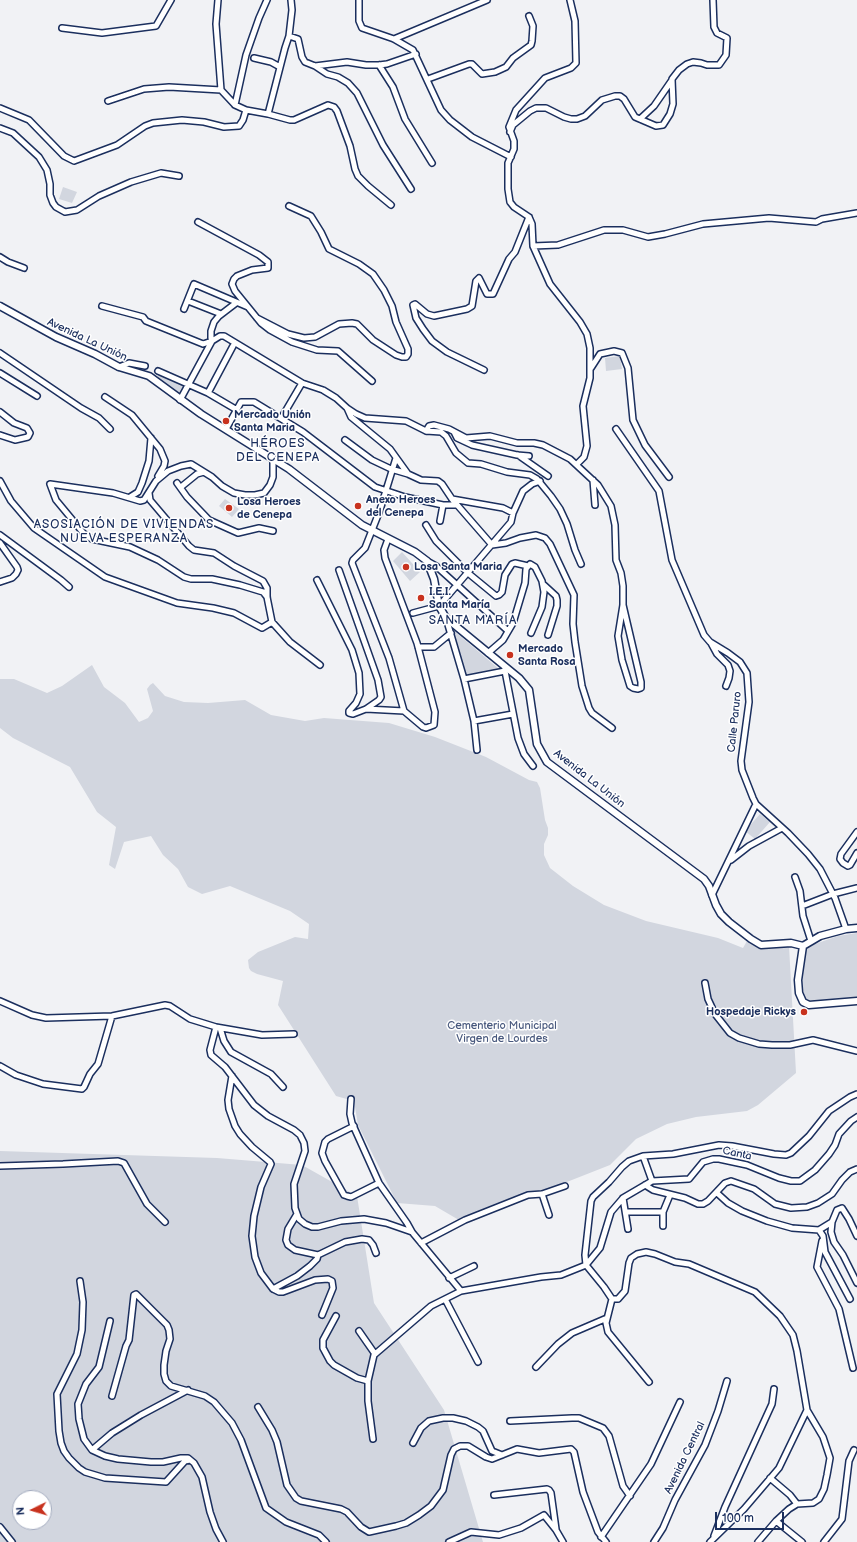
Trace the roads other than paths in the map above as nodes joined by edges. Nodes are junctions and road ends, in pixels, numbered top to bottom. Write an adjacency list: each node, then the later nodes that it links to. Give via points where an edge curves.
1 (170, 0): 9 (street)
2 (218, 0): 21 (street, via 216,24)
3 (267, 0): 23 (street, via 246,55)
4 (291, 0): 12 (street)
5 (359, 0): 13 (street, via 358,21 362,28)
6 (487, 0): 13 (street)
7 (570, 0): 29 (street, via 575,21 576,63 571,68 545,78 533,89 510,120)
8 (713, 0): 20 (street, via 714,27 727,38 726,55 719,65 715,66 687,64)
9 (166, 3): 11 (street, via 156,26 102,34)
10 (529, 16): 19 (street, via 533,26 531,45 513,58 506,67 482,74 469,64)
11 (62, 28)
12 (289, 36): 17 (street, via 298,39 305,62); 18 (street)
13 (394, 39): 14 (street, via 409,46)
14 (416, 54): 16 (street); 19 (street)
15 (254, 58): 18 (street)
16 (379, 65): 17 (street, via 346,62); 31 (street, via 393,86 404,119)
17 (315, 66): 33 (street, via 348,83 357,93 383,145)
18 (280, 67): 26 (street)
19 (428, 79): 30 (street, via 441,110 450,120 472,137)
20 (672, 79): 27 (street, via 654,106); 27 (street, via 673,104 667,120 663,125 656,126)
21 (221, 90): 22 (street, via 144,89); 23 (street)
22 (108, 101)
23 (235, 105): 25 (street)
24 (0, 108): 25 (street, via 29,120 64,156 74,161 117,145 153,123 182,120 224,127 239,126)
25 (246, 110): 26 (street)
26 (268, 114): 34 (street, via 294,120 328,105 334,107 338,111 358,176)
27 (640, 119): 29 (street, via 631,113 624,99 615,96 602,100 585,116 577,119 564,117 546,108 536,108 513,125)
28 (0, 128): 32 (street, via 13,133 39,157 47,170 53,203 65,212 77,210 99,196 132,182 161,173)
29 (510, 132): 30 (street, via 514,141)
30 (511, 157): 37 (street, via 508,163 510,202)
31 (432, 163)
32 (180, 176)
33 (411, 189)
34 (391, 205)
35 (289, 206): 49 (street, via 311,216 331,251 359,264 373,274 392,306 408,354 406,357 396,355 357,324 338,324 315,337 304,338 288,334)
36 (857, 213): 39 (street, via 816,222 769,218 702,224 648,237 623,230 604,230 558,245)
37 (529, 217): 39 (street, via 532,224); 56 (street, via 515,252 492,294 487,294 479,278 476,281 472,306 467,309 434,316 427,314 415,304 412,305 416,318 432,341 447,352)
38 (198, 222): 46 (street, via 268,262 268,268 252,270 234,278 232,284 235,291)
39 (533, 246): 55 (street, via 550,284 587,334)
40 (0, 257): 41 (street)
41 (24, 268)
42 (188, 301): 43 (street, via 194,284); 47 (street); 48 (street)
43 (236, 303): 46 (street); 48 (street)
44 (0, 306): 54 (main road, Avenida La Unión, via 56,337)
45 (102, 306): 50 (street, via 143,317 146,321 201,344)
46 (248, 307): 49 (street)
47 (184, 309)
48 (221, 314): 50 (street, via 211,331)
49 (256, 318): 59 (street, via 270,330 292,342 317,350 338,351)
50 (212, 341): 60 (street); 61 (street, via 220,336 230,338)
51 (233, 346): 62 (street)
52 (0, 353): 70 (street, via 99,418)
53 (145, 366): 54 (street, via 130,362)
54 (119, 367): 65 (main road, Avenida La Unión, via 149,376)
55 (590, 369): 82 (street, via 583,406 587,446 584,457); 87 (street, via 600,354 614,351 622,353 628,368 633,420 645,446)
56 (484, 370)
57 (158, 371): 60 (street)
58 (0, 373): 63 (street)
59 (372, 381)
60 (188, 383): 62 (street); 65 (street)
61 (302, 383): 66 (street, via 324,390); 69 (street)
62 (208, 393): 67 (street)
63 (37, 396)
64 (105, 397): 76 (street, via 132,415)
65 (180, 400): 71 (main road, Avenida La Unión)
66 (347, 408): 73 (street, via 365,418 406,421); 80 (street, via 350,417 390,449)
67 (237, 410): 69 (street, via 242,402 250,401); 71 (street)
68 (0, 412): 75 (street, via 14,423 27,428 30,433 28,437 15,440)
69 (282, 417): 92 (street, via 376,487)
70 (110, 429)
71 (226, 429): 81 (main road, Avenida La Unión)
72 (616, 429): 128 (street, Calle Paruro, via 659,490 672,560 704,636)
73 (426, 431): 74 (street, via 429,426 434,425); 91 (street, via 441,432 456,453 468,462 530,475)
74 (453, 431): 78 (street, via 458,438 468,444); 82 (street, via 466,438 490,436 534,443 559,452)
75 (0, 435)
76 (151, 438): 90 (street, via 165,461); 94 (street, via 149,461 142,483 138,492)
77 (345, 440): 83 (street, via 372,460)
78 (517, 455): 79 (street); 86 (street)
79 (529, 456)
80 (396, 458): 83 (street); 85 (street)
81 (273, 460): 84 (street, via 273,477 264,493 234,493); 103 (main road, Avenida La Unión, via 289,469)
82 (576, 464): 88 (street)
83 (393, 470): 85 (street); 92 (street)
84 (204, 472): 90 (street, via 196,466 185,464 168,471); 102 (street, via 179,485 205,516 235,532 259,528)
85 (408, 474): 95 (street, via 421,480 438,481)
86 (548, 476)
87 (668, 477)
88 (593, 480): 98 (street); 119 (street, via 613,513 616,560 621,573)
89 (0, 481): 123 (street, via 11,501 34,528 105,577 177,604 234,613 262,628)
90 (156, 481): 93 (street)
91 (540, 481): 99 (street, via 523,490); 109 (street, via 560,509)
92 (386, 491): 96 (street); 103 (street)
93 (149, 492): 94 (street, via 144,500); 118 (street, via 150,500 189,546 194,550 214,554 261,579 267,588)
94 (130, 497): 118 (street, via 50,484 56,500 92,539 130,547 158,560 184,577 240,585 263,592)
95 (452, 499): 97 (street); 99 (street, via 502,508)
96 (443, 505): 97 (street); 100 (street)
97 (457, 505): 107 (street)
98 (595, 505)
99 (513, 513): 107 (street, via 511,522)
100 (440, 521)
101 (426, 525): 112 (street, via 436,541)
102 (273, 530)
103 (372, 531): 105 (main road, Avenida La Unión); 136 (street, via 365,548 352,563 389,658)
104 (0, 535): 117 (street)
105 (388, 539): 108 (main road, Avenida La Unión); 129 (street, via 384,550 385,558)
106 (0, 543): 114 (street, via 18,570 12,578)
107 (492, 545): 112 (street); 139 (street, via 536,535 545,538 550,544 574,595 575,642 582,686 589,708)
108 (427, 561): 116 (street, via 436,566); 120 (main road, Avenida La Unión, via 434,579)
109 (581, 564)
110 (528, 566): 112 (street, via 512,564 505,576 502,592 497,596); 115 (street, via 534,565); 124 (street, via 519,604)
111 (339, 570): 135 (street, via 380,689 379,700)
112 (468, 573): 116 (street)
113 (317, 580): 135 (street, via 352,650 359,672 360,694 349,713)
114 (0, 582)
115 (544, 585): 126 (street, via 542,607); 127 (street, via 557,600)
116 (456, 586): 120 (street); 124 (street)
117 (70, 587)
118 (267, 597): 123 (street)
119 (623, 605): 119 (street, via 618,636 620,648 630,686 638,689 641,688 641,682)
120 (439, 606): 121 (street); 122 (main road, Avenida La Unión)
121 (412, 613)
122 (446, 618): 125 (street); 130 (main road, Avenida La Unión)
123 (272, 622): 131 (street, via 290,642)
124 (508, 631): 130 (street, via 503,640)
125 (451, 633): 129 (street, via 434,647); 133 (street)
126 (531, 633)
127 (548, 635)
128 (710, 642): 134 (street, via 728,665 730,671); 142 (street, Calle Paruro, via 740,662 747,673 748,715 741,761 742,770)
129 (418, 647): 136 (street, via 435,712 434,725 423,727)
130 (488, 653): 132 (main road, Avenida La Unión)
131 (320, 665)
132 (505, 669): 133 (street); 137 (street); 150 (main road, Avenida La Unión, via 520,678 529,690 537,744 547,762 704,879)
133 (464, 679): 138 (street)
134 (726, 686)
135 (366, 709): 136 (street)
136 (404, 711)
137 (514, 714): 138 (street); 141 (street, via 518,738 524,754)
138 (474, 721): 140 (street)
139 (612, 728)
140 (477, 750)
141 (533, 766)
142 (756, 804): 143 (street, Calle Paruro); 146 (street)
143 (782, 828): 146 (street, via 749,846); 149 (street, Calle Paruro, via 820,869)
144 (857, 832): 145 (street, via 840,859 848,866)
145 (857, 854)
146 (729, 861): 150 (street)
147 (795, 877): 151 (street)
148 (857, 888): 149 (street)
149 (833, 894): 151 (street); 153 (street, Calle Paruro)
150 (712, 895): 155 (main road, Avenida La Unión, via 728,922 751,939 761,944 791,943)
151 (802, 906): 154 (street)
152 (857, 928): 153 (main road)
153 (846, 929): 154 (main road)
154 (811, 941): 155 (main road)
155 (803, 946): 158 (main road, via 798,980 803,1002 809,1005)
156 (706, 983): 162 (street, via 708,999 716,1014 730,1032 739,1038 772,1045 813,1040)
157 (0, 1001): 159 (street, via 46,1018)
158 (857, 1001)
159 (112, 1016): 160 (street, via 165,1005 190,1019); 163 (street, via 98,1064 82,1089 43,1084 16,1075)
160 (218, 1027): 161 (street, via 262,1035); 164 (street, via 210,1050); 165 (street, via 231,1052 271,1074)
161 (294, 1034)
162 (857, 1051)
163 (0, 1066)
164 (232, 1076): 183 (street, via 254,1105 294,1130 304,1143 305,1151 294,1184); 201 (street, via 228,1109 233,1122 240,1134 271,1164 261,1187 252,1236 255,1257 261,1273)
165 (283, 1087)
166 (857, 1094): 170 (street, via 829,1112 798,1148 786,1155 719,1145 673,1154)
167 (351, 1099): 169 (street, via 350,1114)
168 (857, 1117): 173 (street, Canta, via 839,1134 835,1145 815,1170 800,1181 779,1178 747,1165 713,1159 703,1162 689,1179)
169 (354, 1126): 174 (street); 174 (street, via 325,1142 322,1153 325,1161 344,1195 351,1197)
170 (643, 1156): 173 (street); 196 (street, via 629,1161 593,1197 585,1255)
171 (0, 1166): 185 (street, via 118,1161 124,1163 147,1204)
172 (857, 1169): 177 (street, via 846,1176 832,1194 807,1207 791,1208 775,1204 754,1189 731,1181 725,1183)
173 (652, 1181): 175 (street, Canta)
174 (379, 1183): 190 (street)
175 (645, 1185): 179 (street); 180 (street, Canta)
176 (565, 1186): 178 (street)
177 (717, 1193): 179 (street, via 708,1201 698,1204); 189 (street, via 728,1203 766,1221 792,1228)
178 (542, 1194): 184 (street); 193 (street, via 528,1195 465,1220)
179 (670, 1195): 182 (street)
180 (623, 1198): 181 (street); 196 (street, Canta, via 611,1212 600,1248)
181 (626, 1212): 182 (street); 188 (street)
182 (663, 1212): 187 (street)
183 (297, 1214): 190 (street, via 299,1219 312,1227 364,1219); 195 (street, via 288,1229 288,1245 295,1250)
184 (549, 1215)
185 (165, 1222)
186 (832, 1222): 189 (street); 192 (street, via 837,1210 842,1208); 200 (street, via 834,1242)
187 (663, 1226)
188 (628, 1229)
189 (819, 1230): 191 (street)
190 (412, 1232): 193 (street)
191 (824, 1236): 205 (street, via 825,1252); 214 (street, via 818,1267 839,1309)
192 (857, 1236)
193 (420, 1243): 198 (street)
194 (376, 1253): 195 (street, via 369,1240 362,1239 345,1242)
195 (318, 1255): 201 (street, via 316,1262 288,1282)
196 (586, 1265): 202 (street, via 561,1275); 204 (street)
197 (474, 1266): 198 (street)
198 (449, 1278): 202 (street)
199 (80, 1281): 230 (street, via 83,1302 82,1330 77,1354 57,1394 59,1431 64,1451 85,1472 105,1478 166,1482)
200 (857, 1283)
201 (273, 1289): 206 (street, via 283,1292 315,1280 332,1281 333,1288)
202 (461, 1291): 203 (street)
203 (445, 1299): 211 (street, via 431,1306); 212 (street)
204 (612, 1299): 208 (street); 223 (street, via 618,1299 625,1291 631,1258 646,1252 689,1264 755,1292 780,1316 792,1335)
205 (850, 1299)
206 (322, 1315)
207 (336, 1316): 215 (street, via 323,1340 323,1348 334,1365)
208 (607, 1318): 213 (street, via 572,1333); 217 (street, via 608,1332)
209 (110, 1321): 227 (street, via 99,1367 86,1384 78,1404 84,1440)
210 (359, 1331): 211 (street)
211 (375, 1354): 215 (street)
212 (478, 1362)
213 (536, 1367)
214 (853, 1368)
215 (368, 1381): 225 (street)
216 (727, 1381): 246 (street, Avenida Central, via 704,1445)
217 (649, 1382)
218 (774, 1389): 239 (street, via 772,1404)
219 (188, 1390): 220 (street, via 171,1386 166,1381 164,1365 170,1339 169,1330 136,1293 130,1340); 227 (street, via 112,1433); 242 (street, via 214,1402 232,1423 241,1440 266,1508 286,1522 319,1535)
220 (112, 1396)
221 (680, 1402): 233 (street, via 651,1464)
222 (258, 1407): 229 (street, via 272,1430 287,1485 296,1498 341,1509 369,1532 406,1523 431,1506 443,1490 454,1449 468,1446 486,1457)
223 (807, 1410): 231 (street, via 779,1468); 234 (street, via 823,1437 830,1458 824,1489 819,1499 813,1503)
224 (510, 1421): 233 (street, via 579,1418 603,1428 609,1436 623,1486)
225 (372, 1439)
226 (413, 1442): 229 (street, via 421,1428 429,1421 453,1418 478,1427 483,1431 492,1451)
227 (92, 1450): 230 (street, via 118,1459 151,1462 181,1458)
228 (854, 1450): 249 (street, via 849,1462 842,1519)
229 (503, 1455): 238 (street, via 517,1449 539,1453 573,1450 583,1492)
230 (190, 1460): 241 (street, via 202,1477 210,1512)
231 (770, 1478): 234 (street); 239 (street)
232 (494, 1495): 237 (street, via 549,1490)
233 (630, 1496): 238 (street)
234 (797, 1504): 235 (street)
235 (776, 1521): 247 (street); 248 (street)
236 (0, 1528): 240 (street)
237 (556, 1530): 243 (street, via 544,1515 521,1528 499,1535 471,1532); 244 (street)
238 (602, 1537): 245 (street)
239 (711, 1541)
240 (11, 1542)
241 (223, 1542)
242 (326, 1542)
243 (448, 1542)
244 (562, 1542)
245 (606, 1542)
246 (654, 1542)
247 (759, 1542)
248 (802, 1542)
249 (824, 1542)

